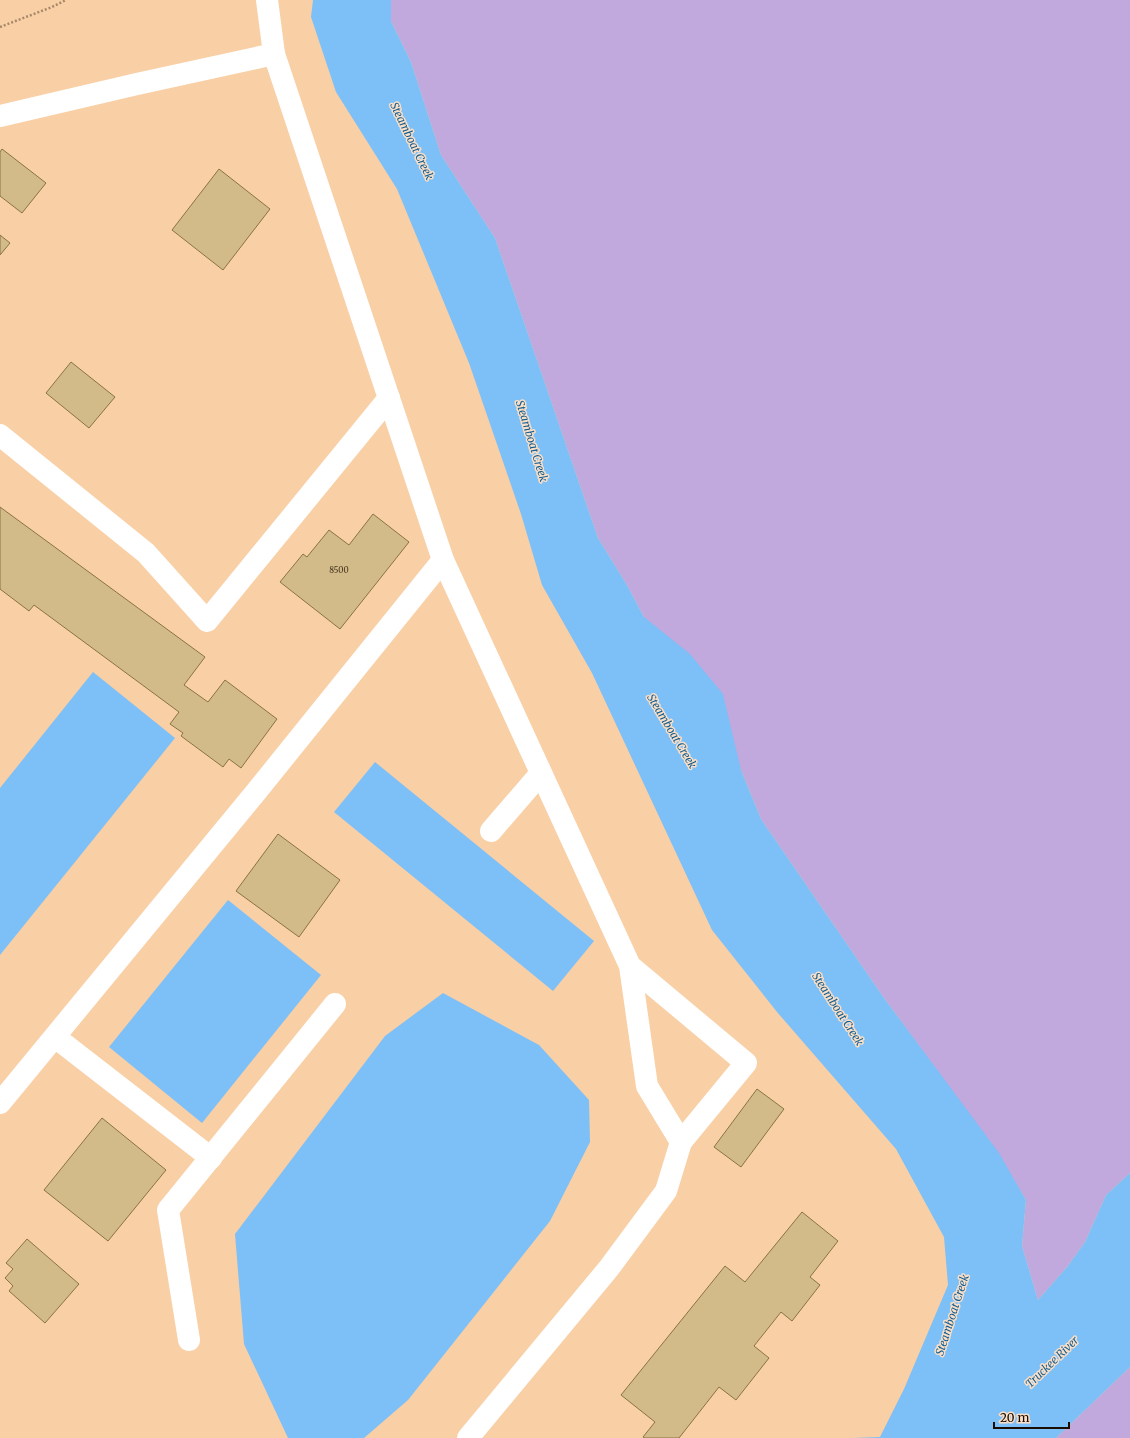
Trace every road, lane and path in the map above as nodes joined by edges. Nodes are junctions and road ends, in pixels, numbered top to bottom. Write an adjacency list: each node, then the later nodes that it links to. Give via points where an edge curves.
1 (66, 0): 3 (path)
2 (267, 0): 4 (street)
3 (0, 27)
4 (274, 54): 5 (street); 6 (street)
5 (0, 116)
6 (389, 398): 7 (street, via 207,621 146,553); 8 (street)
7 (0, 435)
8 (443, 560): 9 (street); 13 (street)
9 (541, 773): 10 (street); 11 (street)
10 (491, 831)
11 (630, 966): 15 (street, via 647,1086); 15 (street, via 746,1063)
12 (335, 1004): 16 (street)
13 (55, 1037): 14 (street); 16 (street)
14 (0, 1103)
15 (681, 1142): 18 (street, via 666,1191 609,1268)
16 (211, 1158): 17 (street, via 168,1210)
17 (189, 1340)
18 (468, 1438)

